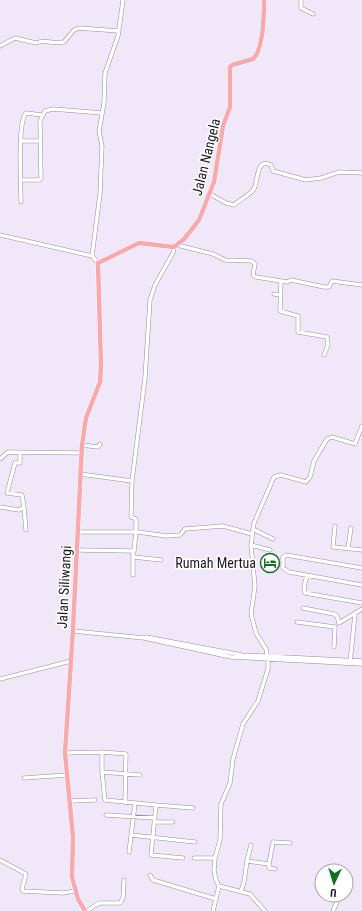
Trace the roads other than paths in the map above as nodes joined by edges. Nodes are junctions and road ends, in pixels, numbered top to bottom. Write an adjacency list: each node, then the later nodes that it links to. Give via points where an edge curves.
1 (123, 0): 6 (street)
2 (264, 0): 14 (main road, Jalan Nangela, via 256,56 230,67 230,107 223,126 217,172)
3 (296, 0): 4 (street)
4 (301, 1): 5 (street, via 301,8)
5 (313, 14)
6 (119, 31): 7 (street, via 79,28 64,42 42,40 36,43 15,38); 8 (street, via 105,73)
7 (0, 46)
8 (102, 113): 9 (street, via 50,110); 18 (street, via 99,131 102,146 100,194)
9 (42, 115): 10 (street, via 25,114); 11 (street)
10 (21, 141): 11 (street); 13 (street)
11 (41, 141): 13 (street, via 41,178)
12 (362, 173): 14 (street, via 339,172 303,180 273,171 271,165 267,164 259,169 253,190 234,205)
13 (21, 180): 15 (street)
14 (210, 194): 17 (main road, Jalan Nangela, via 196,225)
15 (22, 202)
16 (0, 235): 18 (street)
17 (176, 246): 19 (main road, via 139,243); 20 (street, via 213,254 225,260 252,261 255,264 255,277); 32 (street, via 155,285 150,300 145,378)
18 (92, 256): 19 (street)
19 (98, 263): 26 (main road, Jalan Siliwangi, via 101,371 98,390 86,418)
20 (281, 281): 21 (street, via 291,280 324,287 329,287 332,281); 23 (street)
21 (362, 285)
22 (274, 294): 23 (street)
23 (281, 295): 24 (street, via 280,311 298,316 297,331 327,337 328,345)
24 (324, 355)
25 (362, 426): 38 (street, via 355,444 332,437 327,439 314,461 306,482 281,475 274,477)
26 (82, 444): 27 (street, via 98,447); 29 (main road, Jalan Siliwangi)
27 (100, 444)
28 (20, 452): 29 (street); 30 (street, via 6,452); 34 (street, via 20,463 15,463 7,493 22,495)
29 (82, 453): 31 (main road, Jalan Siliwangi)
30 (0, 459)
31 (80, 474): 32 (street); 39 (main road, Jalan Siliwangi)
32 (132, 481): 40 (street, via 131,517 136,518)
33 (0, 507): 34 (street, via 19,510)
34 (24, 507): 37 (street)
35 (335, 526): 43 (street, via 332,545)
36 (351, 528): 43 (street)
37 (26, 530)
38 (252, 531): 40 (street, via 211,526 185,529 180,535); 41 (street); 42 (street)
39 (78, 532): 40 (street); 44 (main road, Jalan Siliwangi)
40 (136, 532): 47 (street)
41 (273, 539)
42 (251, 545): 45 (street); 63 (street, via 255,586 251,607 252,622)
43 (348, 548): 46 (street)
44 (77, 550): 47 (street); 61 (main road, Jalan Siliwangi)
45 (270, 550)
46 (362, 550)
47 (134, 551): 48 (street)
48 (134, 557): 49 (street); 51 (street)
49 (161, 560)
50 (362, 568): 52 (street, via 283,556 283,568)
51 (133, 575)
52 (307, 576): 53 (street); 54 (street, via 305,593)
53 (362, 585)
54 (362, 603)
55 (302, 608): 59 (street, via 334,614)
56 (362, 609): 57 (street)
57 (355, 614): 59 (street); 66 (street)
58 (297, 622): 60 (street)
59 (340, 623): 60 (street)
60 (335, 626): 62 (street)
61 (73, 630): 63 (street, via 144,636 222,652); 64 (main road, Jalan Siliwangi)
62 (334, 647)
63 (268, 658): 66 (street); 94 (street, via 262,693 245,720 234,755 230,783 221,804 220,840)
64 (71, 661): 68 (street); 69 (main road, Jalan Siliwangi)
65 (362, 661): 66 (street)
66 (350, 662): 67 (street)
67 (362, 664)
68 (0, 679)
69 (65, 752): 70 (street); 73 (main road, Jalan Siliwangi)
70 (102, 752): 71 (street); 72 (street, via 126,753)
71 (102, 772): 72 (street); 78 (street, via 105,800)
72 (126, 774): 74 (street); 78 (street)
73 (67, 775): 75 (street); 77 (main road, Jalan Siliwangi)
74 (140, 775)
75 (24, 778)
76 (95, 800): 77 (street)
77 (70, 801): 102 (main road, Jalan Siliwangi)
78 (125, 803): 79 (street)
79 (135, 804): 80 (street); 83 (street)
80 (156, 805): 81 (street); 84 (street)
81 (193, 808)
82 (106, 815): 83 (street)
83 (133, 816): 84 (street); 86 (street)
84 (155, 820): 85 (street); 87 (street)
85 (172, 822)
86 (130, 835): 87 (street); 91 (street)
87 (154, 837): 88 (street); 92 (street, via 151,855)
88 (195, 842)
89 (290, 843): 97 (street, via 273,842)
90 (251, 845): 96 (street)
91 (129, 852)
92 (183, 858)
93 (194, 858): 94 (street)
94 (215, 858): 101 (street, via 215,877)
95 (0, 860): 102 (street, via 26,874 23,891)
96 (247, 861): 97 (street); 103 (street)
97 (269, 864): 98 (street, via 269,868)
98 (275, 869)
99 (150, 875): 104 (street, via 153,880)
100 (124, 880): 105 (street, via 124,893 120,903 100,903)
101 (219, 886): 103 (street); 104 (street)
102 (74, 891): 105 (main road, Jalan Siliwangi)
103 (241, 891): 107 (street, via 252,896)
104 (216, 899): 106 (street)
105 (86, 911)
106 (212, 911)
107 (265, 911)

